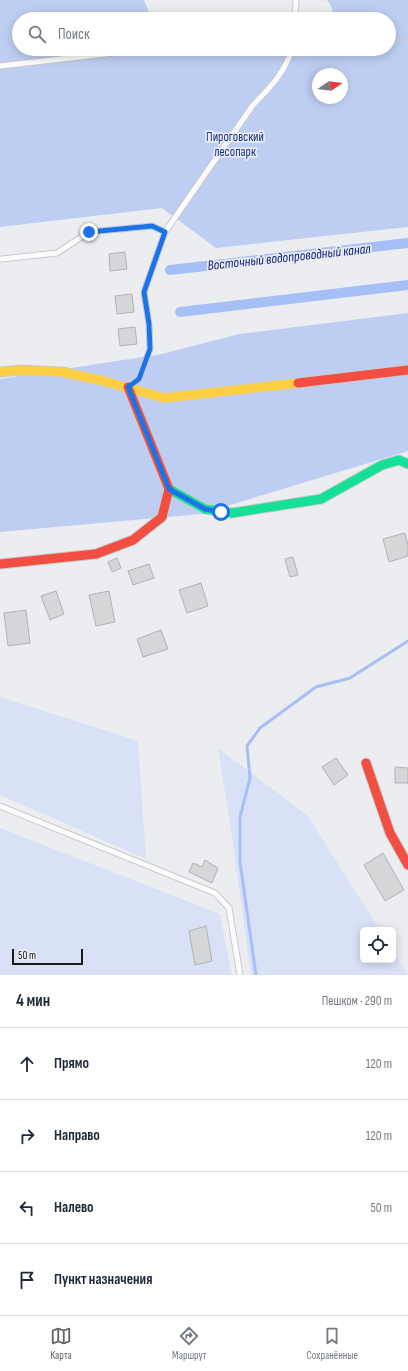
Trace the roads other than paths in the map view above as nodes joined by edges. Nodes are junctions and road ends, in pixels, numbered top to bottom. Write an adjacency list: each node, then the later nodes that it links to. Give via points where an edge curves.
1 (296, 0): 2 (lane)
2 (295, 12)
3 (87, 56): 5 (lane)
4 (290, 56): 6 (lane, via 287,65 270,88 253,104)
5 (0, 66)
6 (165, 232): 7 (lane, via 152,226 89,232 57,253); 10 (lane, via 144,292 150,349 139,379)
7 (2, 259)
8 (408, 370): 10 (street, via 164,398)
9 (0, 372): 10 (street, via 43,371 69,374)
10 (128, 387): 12 (street)
11 (408, 464): 12 (street, via 399,460 382,465 321,499 232,513 205,509)
12 (169, 489): 13 (street, via 162,517 133,540 96,554)
13 (0, 564)
14 (366, 763): 16 (street, via 390,833)
15 (0, 806): 17 (lane, via 215,893 229,908)
16 (408, 865)
17 (240, 975)

